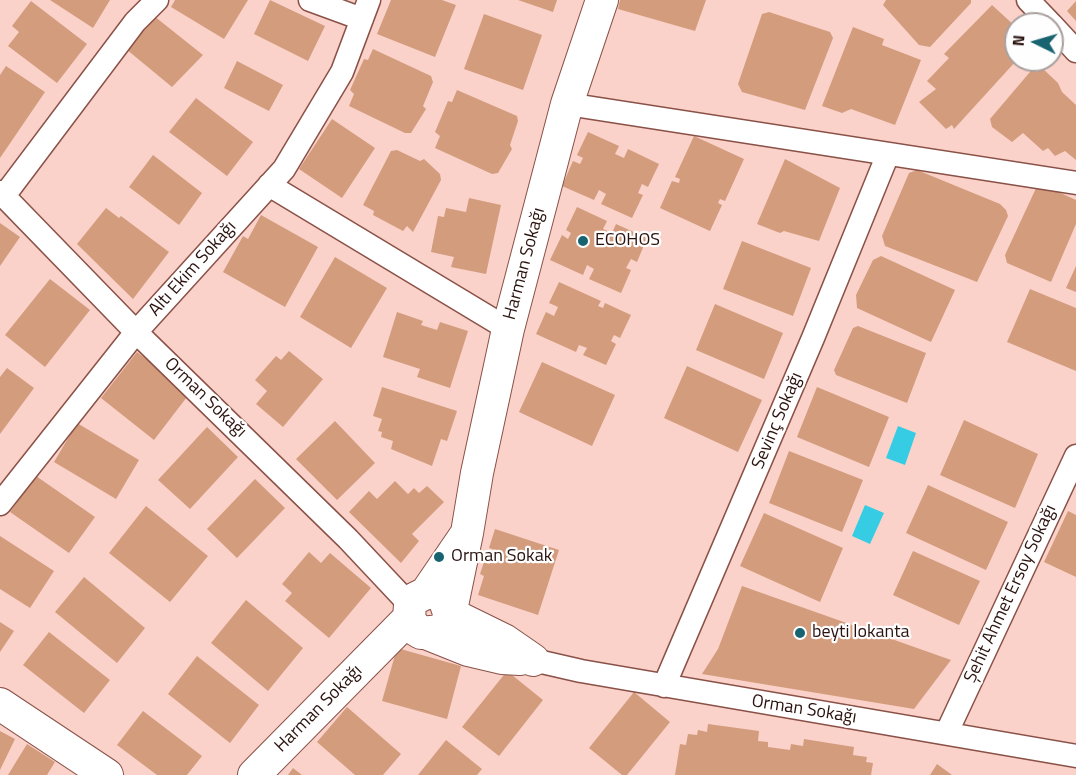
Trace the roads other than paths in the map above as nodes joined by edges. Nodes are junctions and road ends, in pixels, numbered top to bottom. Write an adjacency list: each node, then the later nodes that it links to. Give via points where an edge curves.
1 (157, 0): 13 (street, via 128,31)
2 (310, 0): 5 (street, Altı Ekim Sokağı)
3 (602, 0): 9 (main road, Harman Sokağı)
4 (1028, 0): 6 (street)
5 (365, 9): 12 (street, Altı Ekim Sokağı, via 342,72 284,169)
6 (1039, 12)
7 (1064, 39): 8 (street)
8 (1076, 51)
9 (567, 104): 10 (street); 14 (main road, Harman Sokağı)
10 (888, 154): 11 (street); 20 (street, Sevinç Sokağı)
11 (1076, 183)
12 (269, 185): 14 (street); 15 (street, Altı Ekim Sokağı)
13 (2, 194): 15 (street, Orman Sokağı)
14 (508, 329): 18 (main road, Harman Sokağı, via 467,533)
15 (136, 332): 17 (street, Altı Ekim Sokağı); 18 (street, Orman Sokağı)
16 (1076, 456): 22 (street, Şehit Ahmet Ersoy Sokağı)
17 (0, 504)
18 (425, 613): 19 (main road, via 504,640); 25 (main road, Harman Sokağı)
19 (533, 660): 20 (street, Orman Sokağı)
20 (664, 686): 22 (street, Orman Sokağı)
21 (0, 704): 24 (main road)
22 (947, 732): 23 (street, Orman Sokağı)
23 (1076, 756)
24 (107, 775)
25 (254, 775)

